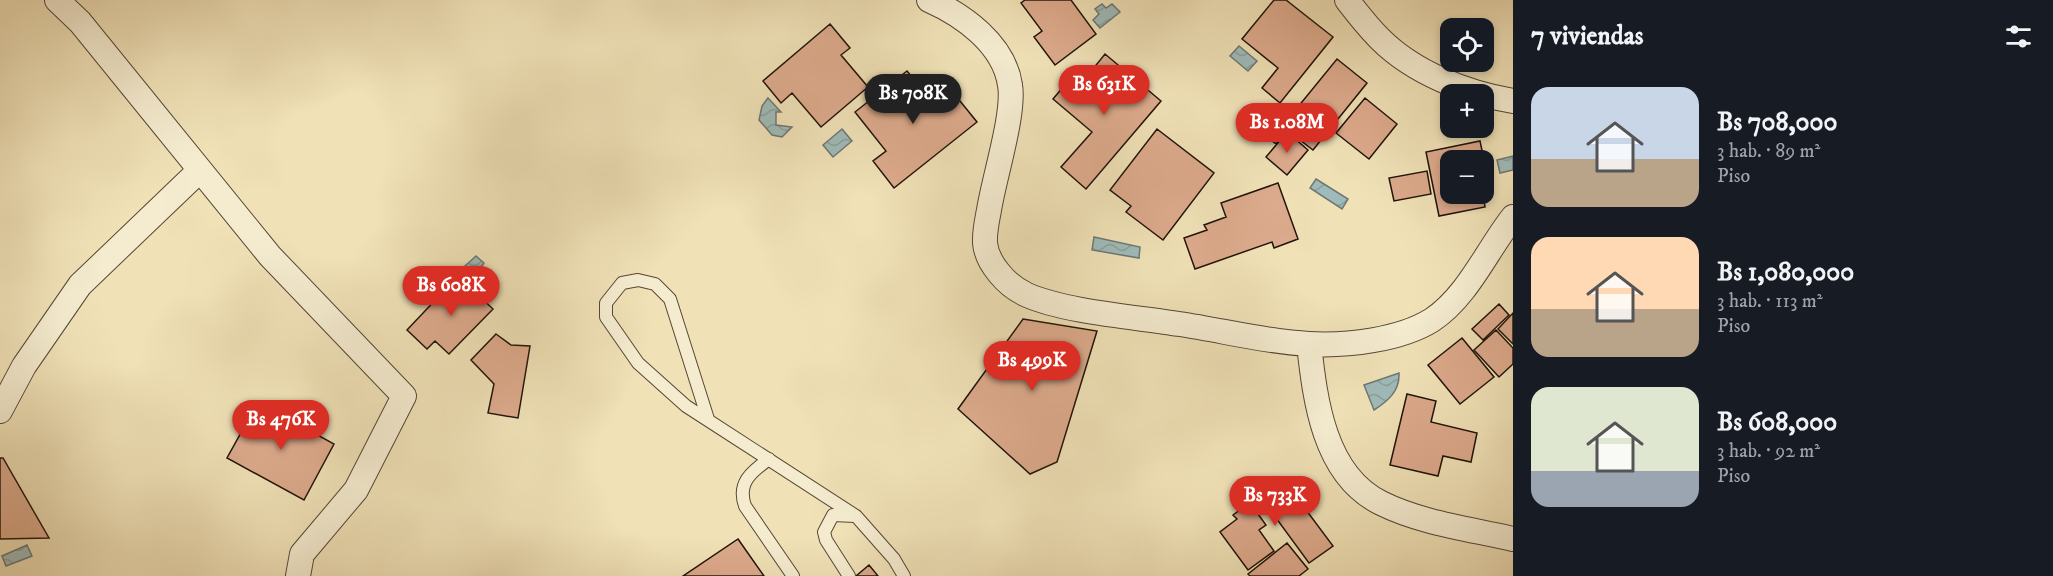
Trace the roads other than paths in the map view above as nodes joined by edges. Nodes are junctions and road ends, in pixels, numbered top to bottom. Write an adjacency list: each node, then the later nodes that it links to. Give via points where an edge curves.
1 (57, 0): 5 (street, via 80,22)
2 (928, 0): 7 (street, via 949,9 979,32 1002,59 1011,85 1009,118 983,240 998,272 1012,288 1077,308)
3 (1347, 0): 4 (street, via 1380,39 1408,62 1446,81)
4 (1513, 101)
5 (199, 171): 8 (street, via 80,285 24,366); 13 (street, via 270,256 404,396 356,489 302,554)
6 (1513, 217): 7 (street, via 1462,291 1432,320 1390,338)
7 (1309, 344): 12 (street, via 1316,401 1346,476 1379,502 1405,513)
8 (0, 411)
9 (708, 419): 9 (lane, via 670,299 655,284 638,280 622,283 606,303 606,317 612,329 638,363 686,406); 10 (lane)
10 (769, 459): 11 (lane); 14 (lane, via 750,473 741,496)
11 (856, 516): 15 (lane, via 832,515 824,532); 16 (lane)
12 (1513, 538)
13 (298, 576)
14 (793, 576)
15 (849, 576)
16 (904, 576)

